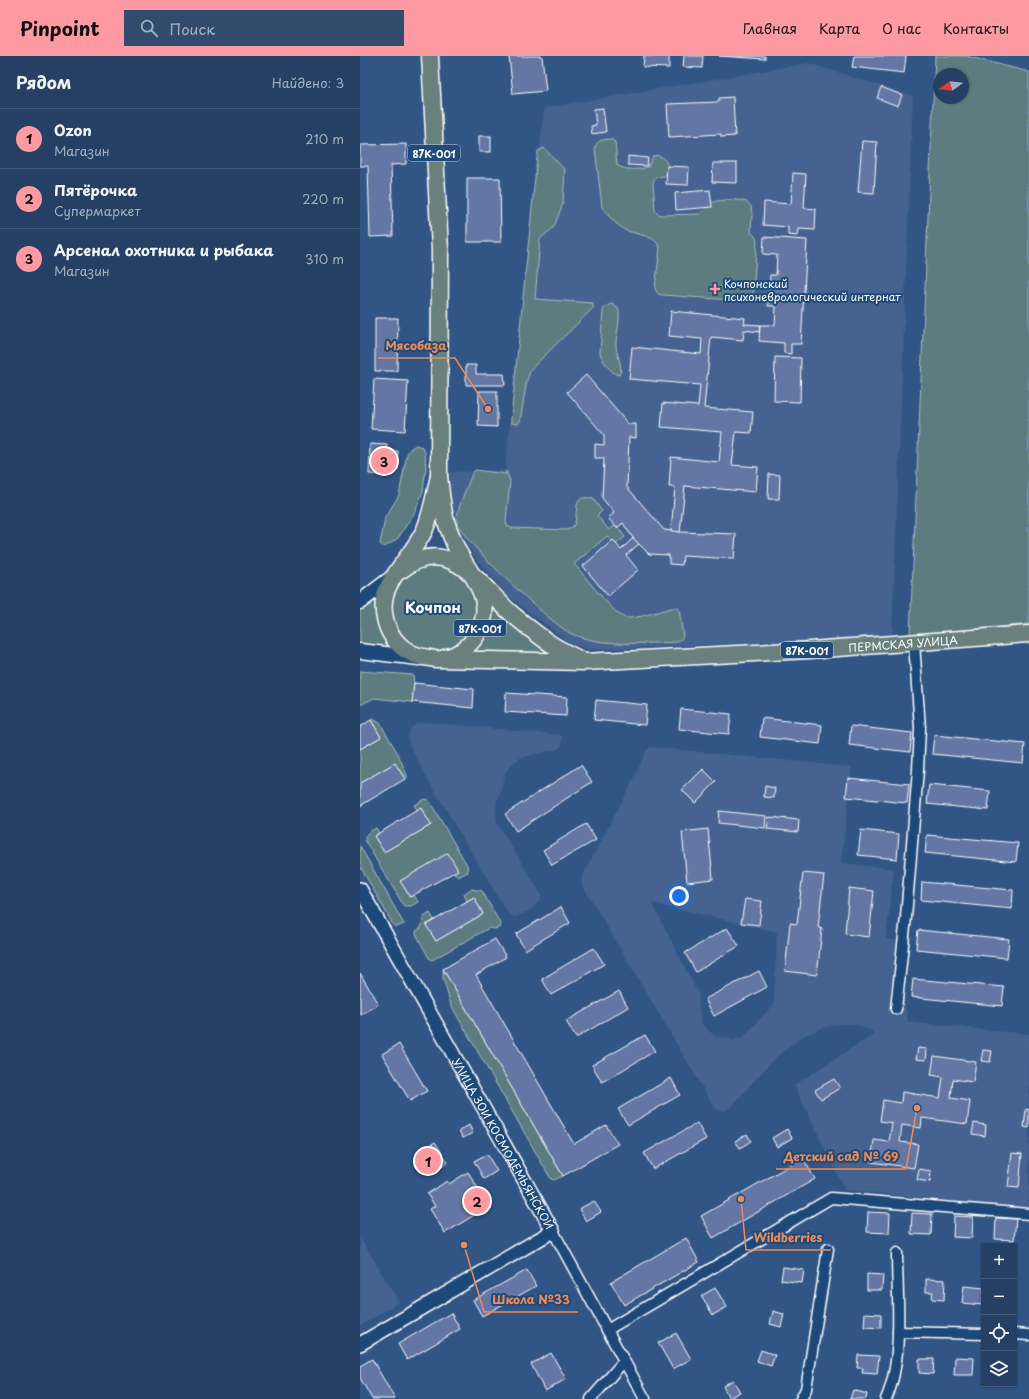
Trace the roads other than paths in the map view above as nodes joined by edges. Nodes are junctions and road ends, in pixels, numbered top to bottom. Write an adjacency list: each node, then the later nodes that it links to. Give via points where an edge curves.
1 (430, 56): 2 (main road, 87К-001, via 440,250)
2 (439, 476): 3 (main road, 87К-001, via 448,527); 4 (main road, 87К-001, via 425,529)
3 (471, 573): 4 (main road, 87К-001, via 452,562 432,558 412,563); 9 (main road, 87К-001, via 483,598 484,613 480,629 474,640 462,650 448,657); 10 (main road, 87К-001, via 511,614 552,645)
4 (396, 575): 5 (main road); 9 (main road, 87К-001, via 388,587 384,602 388,629 407,651)
5 (360, 602)
6 (1029, 634): 7 (main road, ПЕРМСКАЯ УЛИЦА / 87К-001)
7 (914, 643): 10 (main road, ПЕРМСКАЯ УЛИЦА / 87К-001); 12 (street, via 920,728 918,770)
8 (360, 651): 9 (main road)
9 (435, 659): 10 (main road, 87К-001)
10 (584, 662)
11 (360, 889): 14 (street, УЛИЦА ЗОИ КОСМОДЕМЬЯНСКОЙ)
12 (896, 1009)
13 (1029, 1214): 17 (street, via 831,1198)
14 (553, 1231): 17 (street, УЛИЦА ЗОИ КОСМОДЕМЬЯНСКОЙ); 22 (street)
15 (828, 1249): 26 (street, via 806,1389)
16 (897, 1253): 18 (street)
17 (607, 1330): 23 (street, УЛИЦА ЗОИ КОСМОДЕМЬЯНСКОЙ)
18 (898, 1332): 19 (street); 27 (street, via 891,1388)
19 (981, 1334)
20 (1017, 1334): 21 (street)
21 (1029, 1335)
22 (360, 1344)
23 (624, 1361): 24 (street); 25 (street, УЛИЦА ЗОИ КОСМОДЕМЬЯНСКОЙ)
24 (591, 1399)
25 (645, 1399)
26 (801, 1399)
27 (886, 1399)

